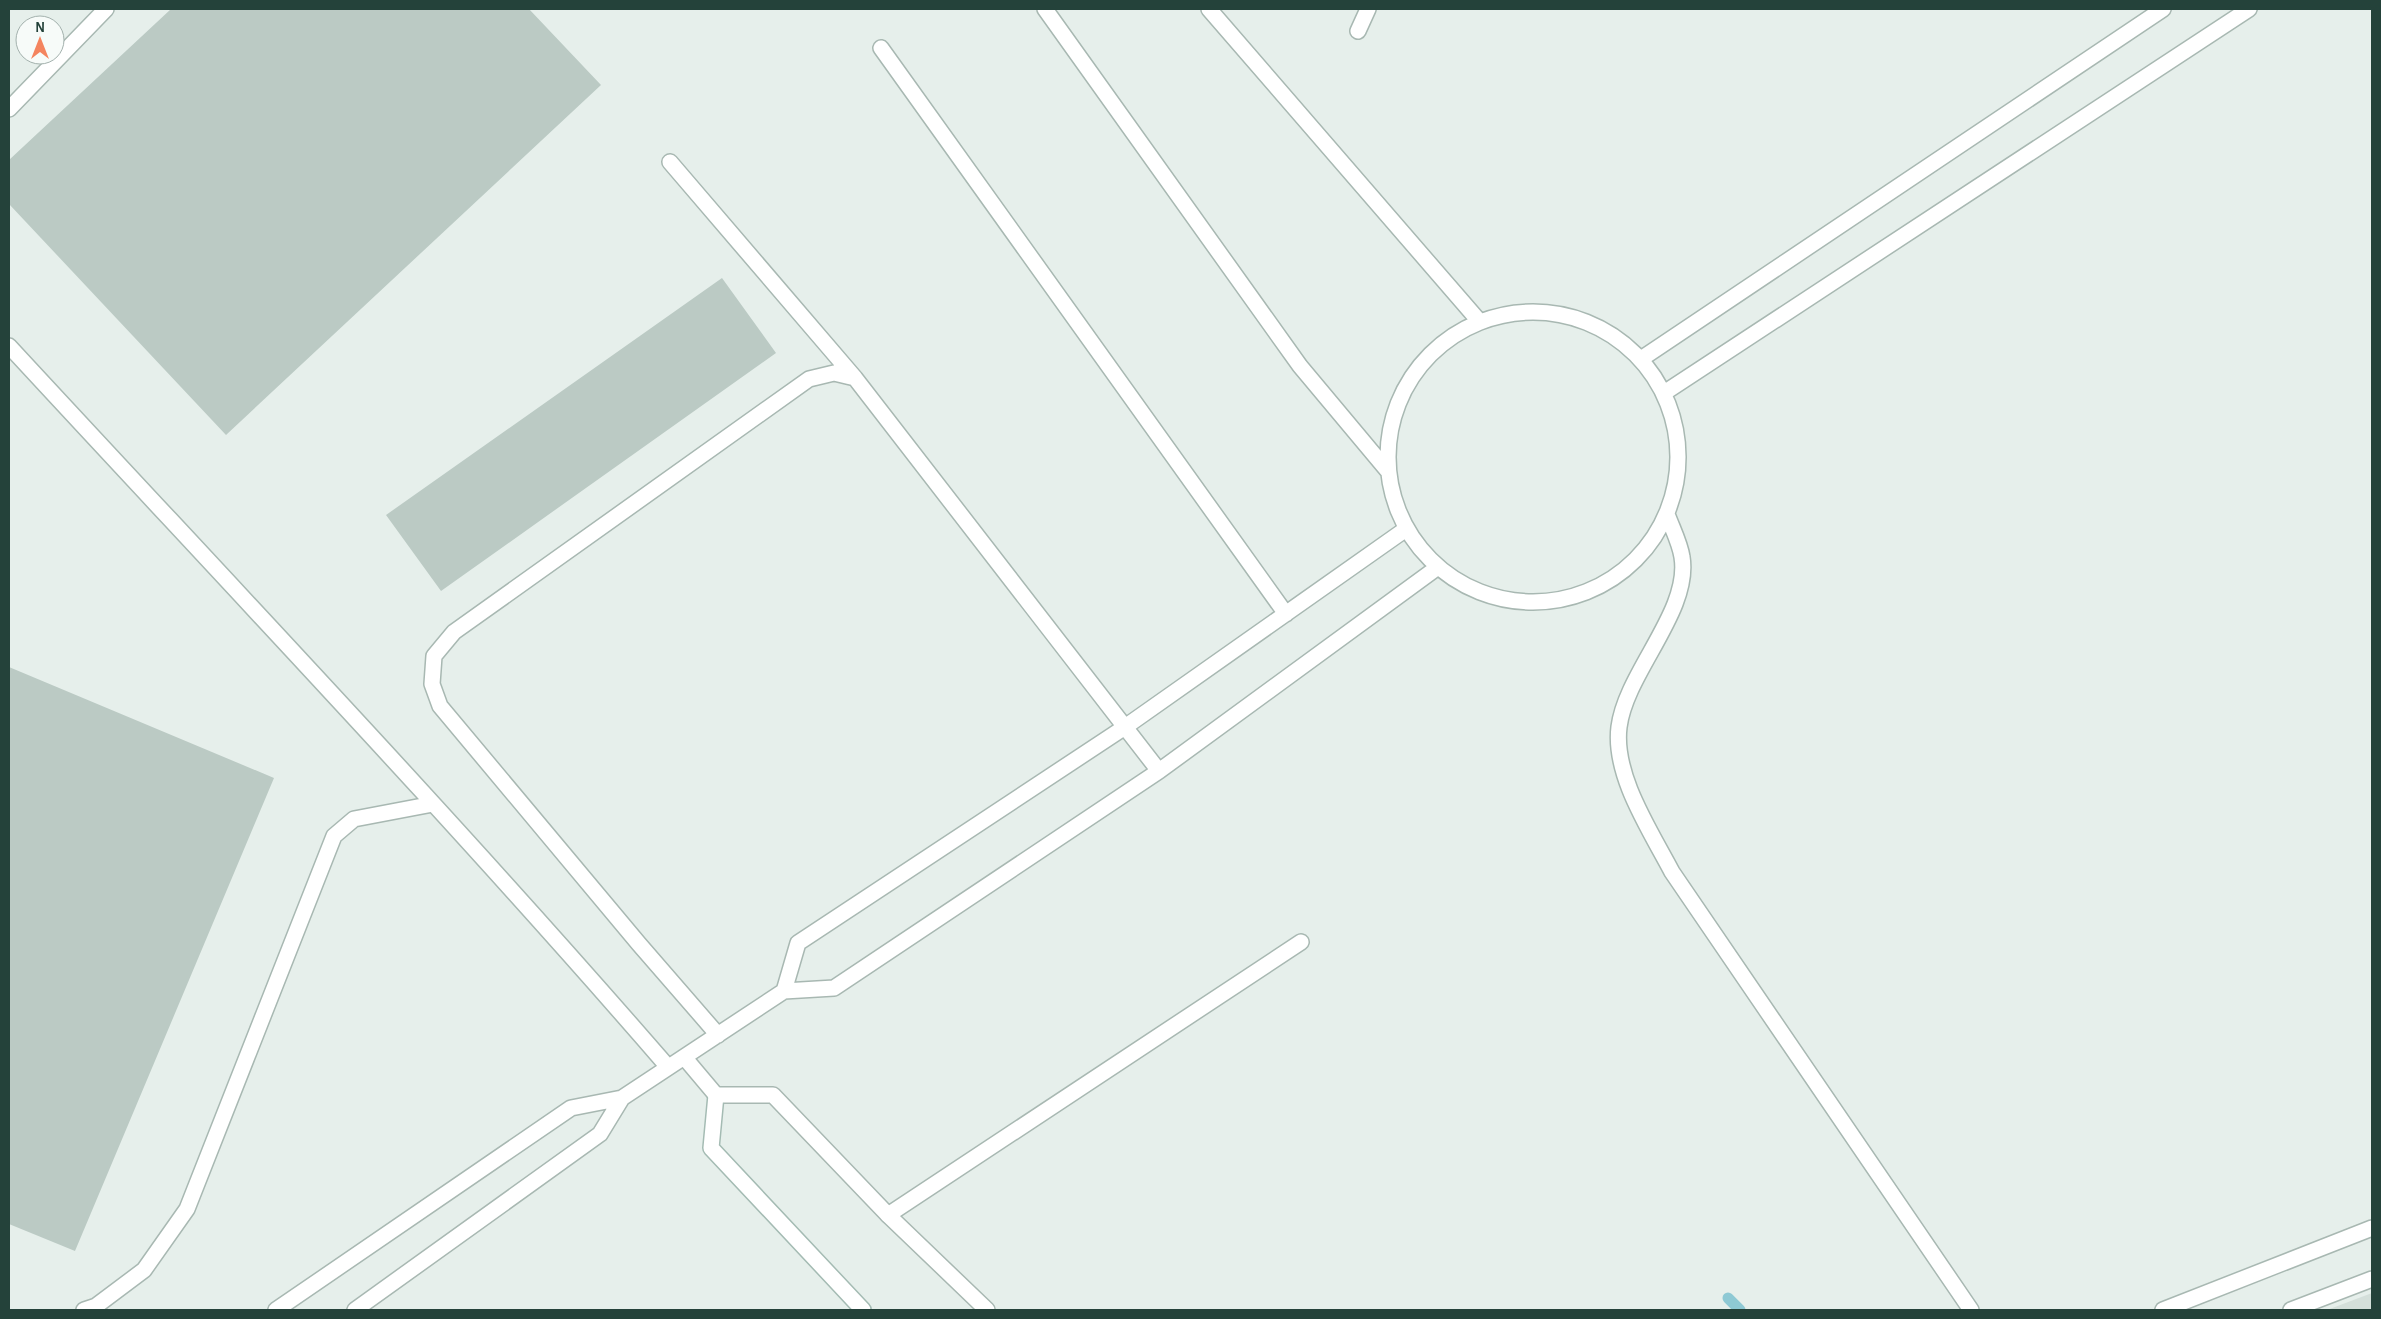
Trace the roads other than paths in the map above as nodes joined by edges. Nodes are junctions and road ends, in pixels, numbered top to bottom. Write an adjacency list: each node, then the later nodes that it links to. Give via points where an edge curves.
1 (106, 9): 9 (street)
2 (1046, 9): 16 (street, via 1300,366)
3 (1209, 9): 11 (street)
4 (1368, 9): 7 (street)
5 (2163, 9): 13 (street)
6 (2249, 9): 15 (street)
7 (1358, 31)
8 (881, 48): 20 (street)
9 (9, 109)
10 (670, 162): 14 (street)
11 (1480, 321): 13 (street, via 1522,312 1566,315 1607,331); 16 (street, via 1439,345 1408,380 1390,423)
12 (9, 346): 23 (street)
13 (1641, 359): 15 (street)
14 (855, 378): 21 (street); 26 (street, via 834,373 810,379 454,632 434,656 432,684 440,706)
15 (1664, 393): 17 (street, via 1678,433 1679,474)
16 (1387, 470): 18 (street, via 1393,501)
17 (1667, 514): 19 (street, via 1643,552 1608,582 1566,599 1521,602 1476,591); 39 (street, via 1682,558 1682,576 1676,600 1627,699 1619,727 1621,758 1633,798 1672,872)
18 (1406, 529): 19 (street); 20 (street)
19 (1438, 567): 22 (street)
20 (1286, 614): 21 (street)
21 (1125, 726): 22 (street); 25 (street, via 798,943)
22 (1159, 771): 25 (street, via 834,988)
23 (433, 804): 28 (street); 34 (street, via 354,819 334,836 187,1208 144,1270 96,1306)
24 (1301, 942): 31 (street)
25 (784, 991): 26 (street)
26 (718, 1034): 27 (street)
27 (684, 1057): 28 (street); 29 (street)
28 (668, 1067): 30 (street)
29 (716, 1095): 31 (street, via 773,1095); 37 (street, via 711,1148)
30 (622, 1098): 35 (street, via 571,1108); 36 (street, via 600,1134)
31 (888, 1215): 38 (street)
32 (2372, 1228): 40 (street)
33 (2372, 1278): 41 (street)
34 (84, 1310)
35 (276, 1310)
36 (355, 1310)
37 (863, 1310)
38 (987, 1310)
39 (1971, 1310)
40 (2163, 1310)
41 (2292, 1310)

